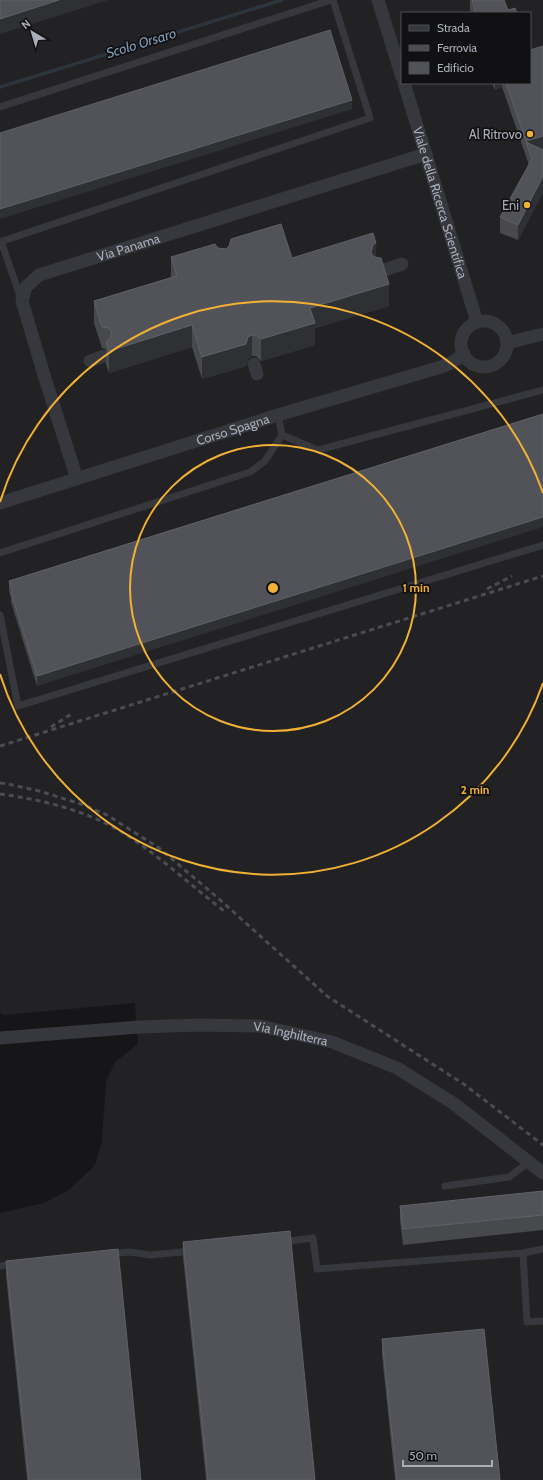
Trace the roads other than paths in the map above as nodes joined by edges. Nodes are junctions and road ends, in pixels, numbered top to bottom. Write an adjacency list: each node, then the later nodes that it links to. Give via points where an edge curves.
1 (332, 0): 5 (lane); 7 (lane, via 370,118)
2 (378, 0): 3 (street)
3 (401, 74)
4 (404, 84): 6 (street, Viale della Ricerca Scientifica)
5 (0, 107)
6 (426, 154): 10 (street, Via Panama, via 39,275 26,287); 11 (street, Viale della Ricerca Scientifica)
7 (0, 242): 10 (lane)
8 (402, 264): 9 (street)
9 (379, 272)
10 (22, 301): 20 (street)
11 (477, 322): 13 (street, via 489,321 502,328); 14 (street, via 464,332)
12 (543, 334): 13 (street)
13 (507, 343): 14 (street, via 504,356 492,365 480,366 472,363)
14 (464, 354): 18 (street, Corso Spagna, via 441,367)
15 (104, 356): 16 (street)
16 (90, 361)
17 (543, 390): 19 (lane, via 318,450)
18 (278, 415): 19 (lane); 20 (street, Corso Spagna)
19 (282, 435): 23 (lane, via 265,461 250,472)
20 (78, 479): 21 (street, Corso Spagna)
21 (0, 502)
22 (543, 545): 24 (lane, via 18,706)
23 (0, 553)
24 (0, 615)
25 (0, 1038): 26 (street, Via Inghilterra, via 199,1025 260,1026 332,1042 396,1068 453,1103)
26 (529, 1162): 27 (street, Via Inghilterra); 28 (lane, via 509,1177)
27 (543, 1173)
28 (445, 1186)
29 (274, 1242): 32 (lane, via 313,1238 317,1269)
30 (196, 1250): 33 (lane, via 150,1255 130,1252)
31 (543, 1250): 32 (lane)
32 (522, 1253): 36 (lane, via 527,1322)
33 (100, 1255)
34 (23, 1263): 35 (lane)
35 (0, 1266)
36 (543, 1321)

